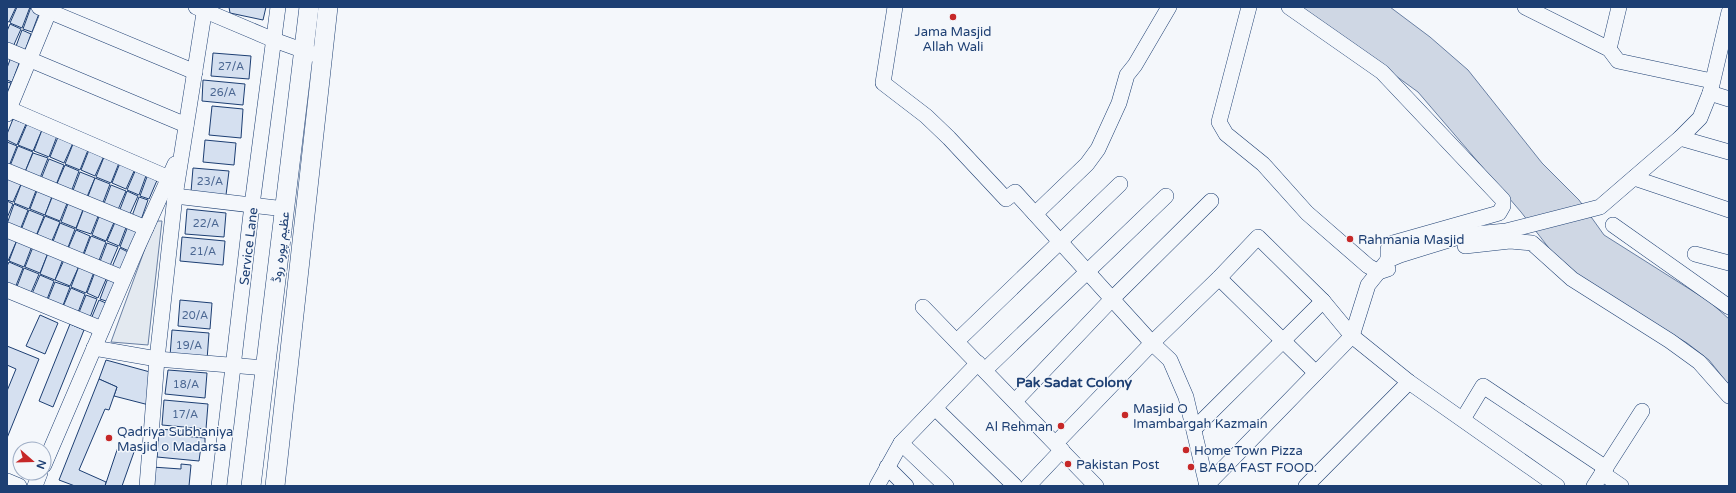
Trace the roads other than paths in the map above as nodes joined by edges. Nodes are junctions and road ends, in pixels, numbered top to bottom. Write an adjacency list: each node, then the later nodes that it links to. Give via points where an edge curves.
1 (278, 7): 13 (street, Service Lane)
2 (309, 7): 16 (main road, عظیم پورہ روڈ)
3 (328, 7): 18 (main road, عظیم پورہ روڈ)
4 (895, 7): 38 (street, via 883,83 926,116 1006,199 1015,192)
5 (1169, 7): 38 (street, via 1136,65 1127,75 1119,103 1098,149 1087,164)
6 (1249, 7): 45 (street, via 1218,122 1226,134 1263,164 1307,213 1368,266)
7 (1289, 7): 45 (street, via 1382,72 1503,200 1499,213 1393,243 1388,249)
8 (1525, 7): 14 (street)
9 (1619, 7): 14 (street)
10 (46, 8): 19 (street); 20 (street)
11 (201, 8): 13 (street); 20 (street)
12 (1729, 12): 17 (street)
13 (274, 40): 16 (street); 35 (street, Service Lane)
14 (1608, 49): 21 (street, via 1618,61)
15 (7, 50): 19 (street)
16 (304, 50): 18 (street); 36 (main road, عظیم پورہ روڈ)
17 (1724, 50): 21 (street)
18 (322, 58): 82 (main road, عظیم پورہ روڈ)
19 (30, 59): 23 (street); 24 (street)
20 (195, 72): 24 (street)
21 (1711, 87): 22 (street); 25 (street, via 1700,118)
22 (1729, 99)
23 (8, 111): 29 (street)
24 (186, 125): 26 (street)
25 (1680, 138): 27 (street); 30 (street)
26 (182, 151): 29 (street); 32 (street)
27 (1729, 152)
28 (7, 171): 40 (street)
29 (169, 178): 40 (street)
30 (1634, 178): 37 (street); 45 (street, via 1600,207 1506,231 1465,236 1400,255)
31 (1120, 184): 42 (street)
32 (175, 196): 35 (street); 60 (street)
33 (1166, 196): 46 (street)
34 (1212, 201): 50 (street)
35 (252, 205): 36 (street); 61 (street, Service Lane)
36 (285, 209): 63 (main road, عظیم پورہ روڈ)
37 (1729, 210)
38 (1035, 214): 42 (street)
39 (1613, 225): 53 (street)
40 (146, 228): 47 (street)
41 (7, 230): 47 (street)
42 (1059, 241): 46 (street); 56 (street)
43 (1695, 254): 44 (street)
44 (1729, 263)
45 (1384, 266): 55 (street, via 1368,285); 66 (street, via 1461,246 1510,241 1532,243 1572,279 1699,362)
46 (1087, 271): 50 (street); 62 (street)
47 (124, 278): 54 (street)
48 (1219, 278): 51 (street, via 1258,237); 57 (street); 58 (street)
49 (7, 290): 54 (street)
50 (1112, 299): 58 (street); 67 (street)
51 (1323, 301): 55 (street); 57 (street)
52 (923, 307): 56 (street)
53 (1729, 307)
54 (102, 329): 59 (street)
55 (1352, 336): 64 (street); 65 (street)
56 (957, 341): 62 (street)
57 (1283, 341): 64 (street); 71 (street)
58 (1152, 343): 71 (street, via 1170,360 1186,397); 74 (street)
59 (94, 348): 60 (street); 73 (street)
60 (157, 359): 61 (street); 79 (street)
61 (234, 366): 63 (street); 80 (street, Service Lane)
62 (982, 367): 67 (street); 68 (street)
63 (266, 368): 81 (main road, عظیم پورہ روڈ)
64 (1316, 372): 89 (street)
65 (1409, 382): 70 (street); 90 (street)
66 (1729, 396)
67 (1015, 401): 74 (street)
68 (935, 408): 72 (street); 86 (street)
69 (1642, 411): 76 (street)
70 (1463, 419): 76 (street, via 1484,386); 91 (street)
71 (1194, 430): 89 (street)
72 (901, 443): 75 (street); 85 (street)
73 (52, 445)
74 (1059, 446): 87 (street); 88 (street)
75 (887, 467): 83 (street); 84 (street)
76 (1601, 476): 92 (street)
77 (7, 481): 78 (street)
78 (19, 486)
79 (147, 486)
80 (219, 486)
81 (251, 486)
82 (275, 486)
83 (877, 486)
84 (906, 486)
85 (946, 486)
86 (1015, 486)
87 (1028, 486)
88 (1096, 486)
89 (1206, 486)
90 (1306, 486)
91 (1557, 486)
92 (1621, 486)

